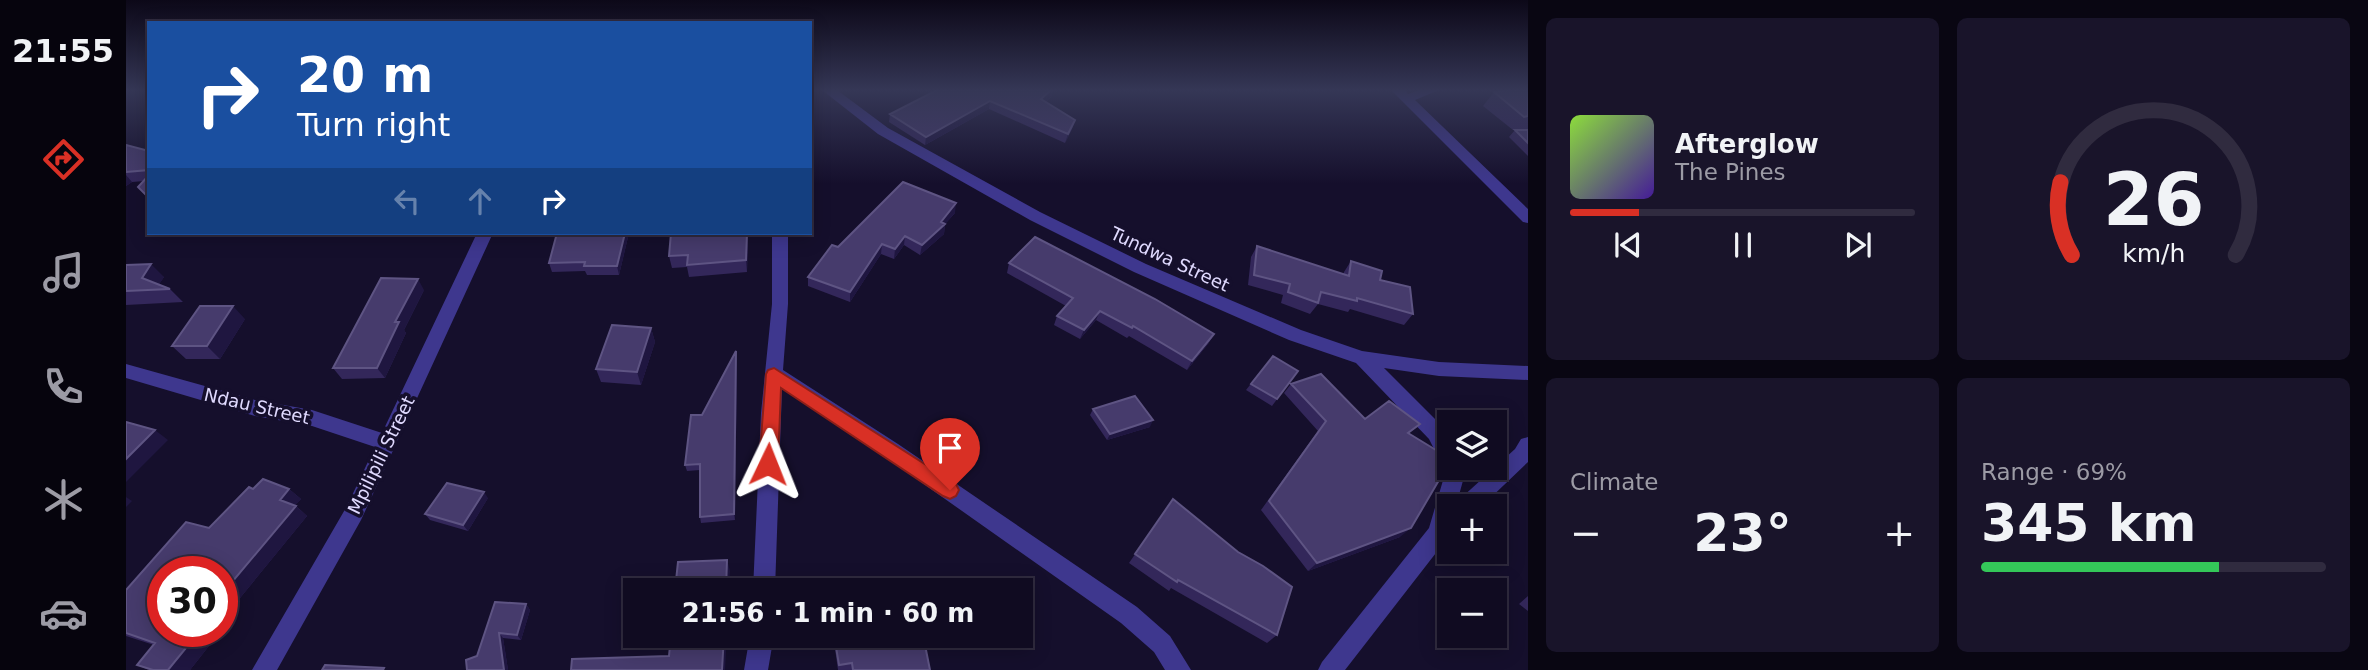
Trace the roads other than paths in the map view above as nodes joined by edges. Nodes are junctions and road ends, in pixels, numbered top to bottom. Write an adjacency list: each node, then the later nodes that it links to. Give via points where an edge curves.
1 (870, 121): 6 (street, Tundwa Street, via 981,187 1116,257 1295,335)
2 (1429, 121): 3 (street)
3 (1528, 218)
4 (484, 235): 11 (street, Mpilipili Street)
5 (780, 235): 9 (street)
6 (1362, 358): 8 (street, Tundwa Street, via 1439,369); 10 (street)
7 (126, 371): 11 (street, Ndau Street, via 256,408 312,418)
8 (1528, 373)
9 (774, 374): 15 (street); 19 (street, via 1129,615 1162,644)
10 (1437, 435)
11 (388, 443): 17 (street, Mpilipili Street, via 354,513)
12 (1528, 445): 13 (street)
13 (1480, 494)
14 (1437, 536): 20 (street)
15 (765, 578)
16 (760, 648): 18 (street)
17 (264, 670)
18 (756, 670)
19 (1179, 670)
20 (1330, 670)

